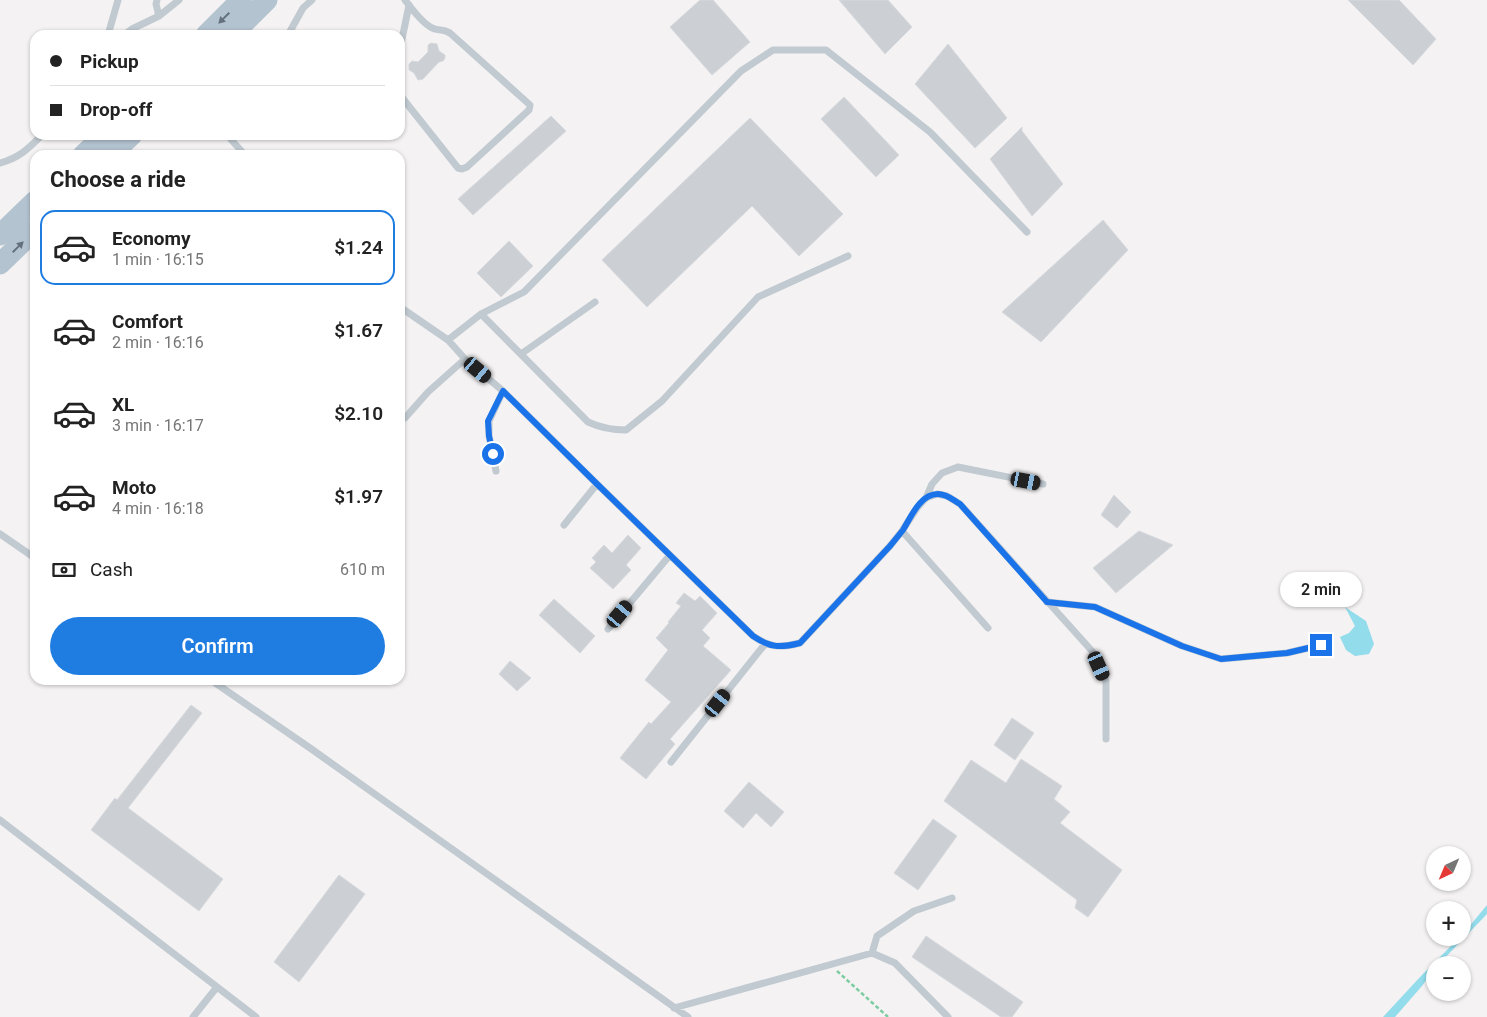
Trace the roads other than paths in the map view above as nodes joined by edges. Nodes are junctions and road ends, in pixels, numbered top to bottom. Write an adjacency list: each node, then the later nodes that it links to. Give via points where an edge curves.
1 (118, 0): 9 (lane)
2 (157, 0): 8 (lane)
3 (179, 0): 8 (lane)
4 (241, 0): 11 (main road, one-way to 11)
5 (267, 0): 12 (main road)
6 (312, 0): 13 (lane, via 303,8)
7 (407, 3): 14 (lane); 15 (lane, via 428,26 450,33 530,104 529,110 462,169)
8 (159, 16): 10 (lane)
9 (109, 30)
10 (131, 30)
11 (211, 30)
12 (237, 30)
13 (291, 30)
14 (403, 30)
15 (405, 102)
16 (37, 140): 23 (lane, via 14,159)
17 (99, 140): 20 (main road)
18 (127, 140): 21 (main road)
19 (232, 140): 22 (lane)
20 (88, 150)
21 (116, 150)
22 (240, 150)
23 (0, 163)
24 (30, 206): 26 (main road)
25 (1028, 232): 32 (lane, via 930,132 826,50 773,50 741,71 524,292)
26 (0, 235)
27 (30, 235): 29 (main road, one-way to 27)
28 (848, 256): 34 (lane, via 758,298 662,401 626,430 613,430 588,422)
29 (0, 264)
30 (595, 302): 34 (lane)
31 (405, 310): 33 (lane)
32 (481, 314): 33 (lane); 34 (lane)
33 (448, 340): 35 (lane)
34 (521, 354)
35 (465, 359): 36 (lane); 37 (lane)
36 (503, 391): 38 (lane, via 488,421); 39 (lane)
37 (405, 418)
38 (496, 471)
39 (597, 484): 42 (lane); 46 (lane)
40 (1043, 484): 41 (lane, via 958,466 942,473)
41 (926, 498): 43 (lane); 47 (lane, via 937,494 960,504)
42 (564, 525)
43 (902, 531): 48 (lane); 50 (lane, via 800,643 782,647)
44 (0, 534): 45 (lane)
45 (30, 555)
46 (670, 555): 49 (lane); 50 (lane)
47 (1047, 602): 51 (lane, via 1095,607 1182,646 1221,659 1287,653); 53 (lane, via 1092,651 1106,682)
48 (988, 628)
49 (608, 629)
50 (765, 644): 54 (lane)
51 (1321, 645)
52 (218, 685): 59 (lane)
53 (1106, 739)
54 (671, 762)
55 (0, 820): 58 (lane)
56 (952, 898): 57 (lane, via 914,911 877,936)
57 (872, 953): 59 (lane); 63 (lane, via 895,963)
58 (217, 987): 60 (lane); 61 (lane)
59 (674, 1008): 62 (lane)
60 (193, 1017)
61 (256, 1017)
62 (688, 1017)
63 (948, 1017)

